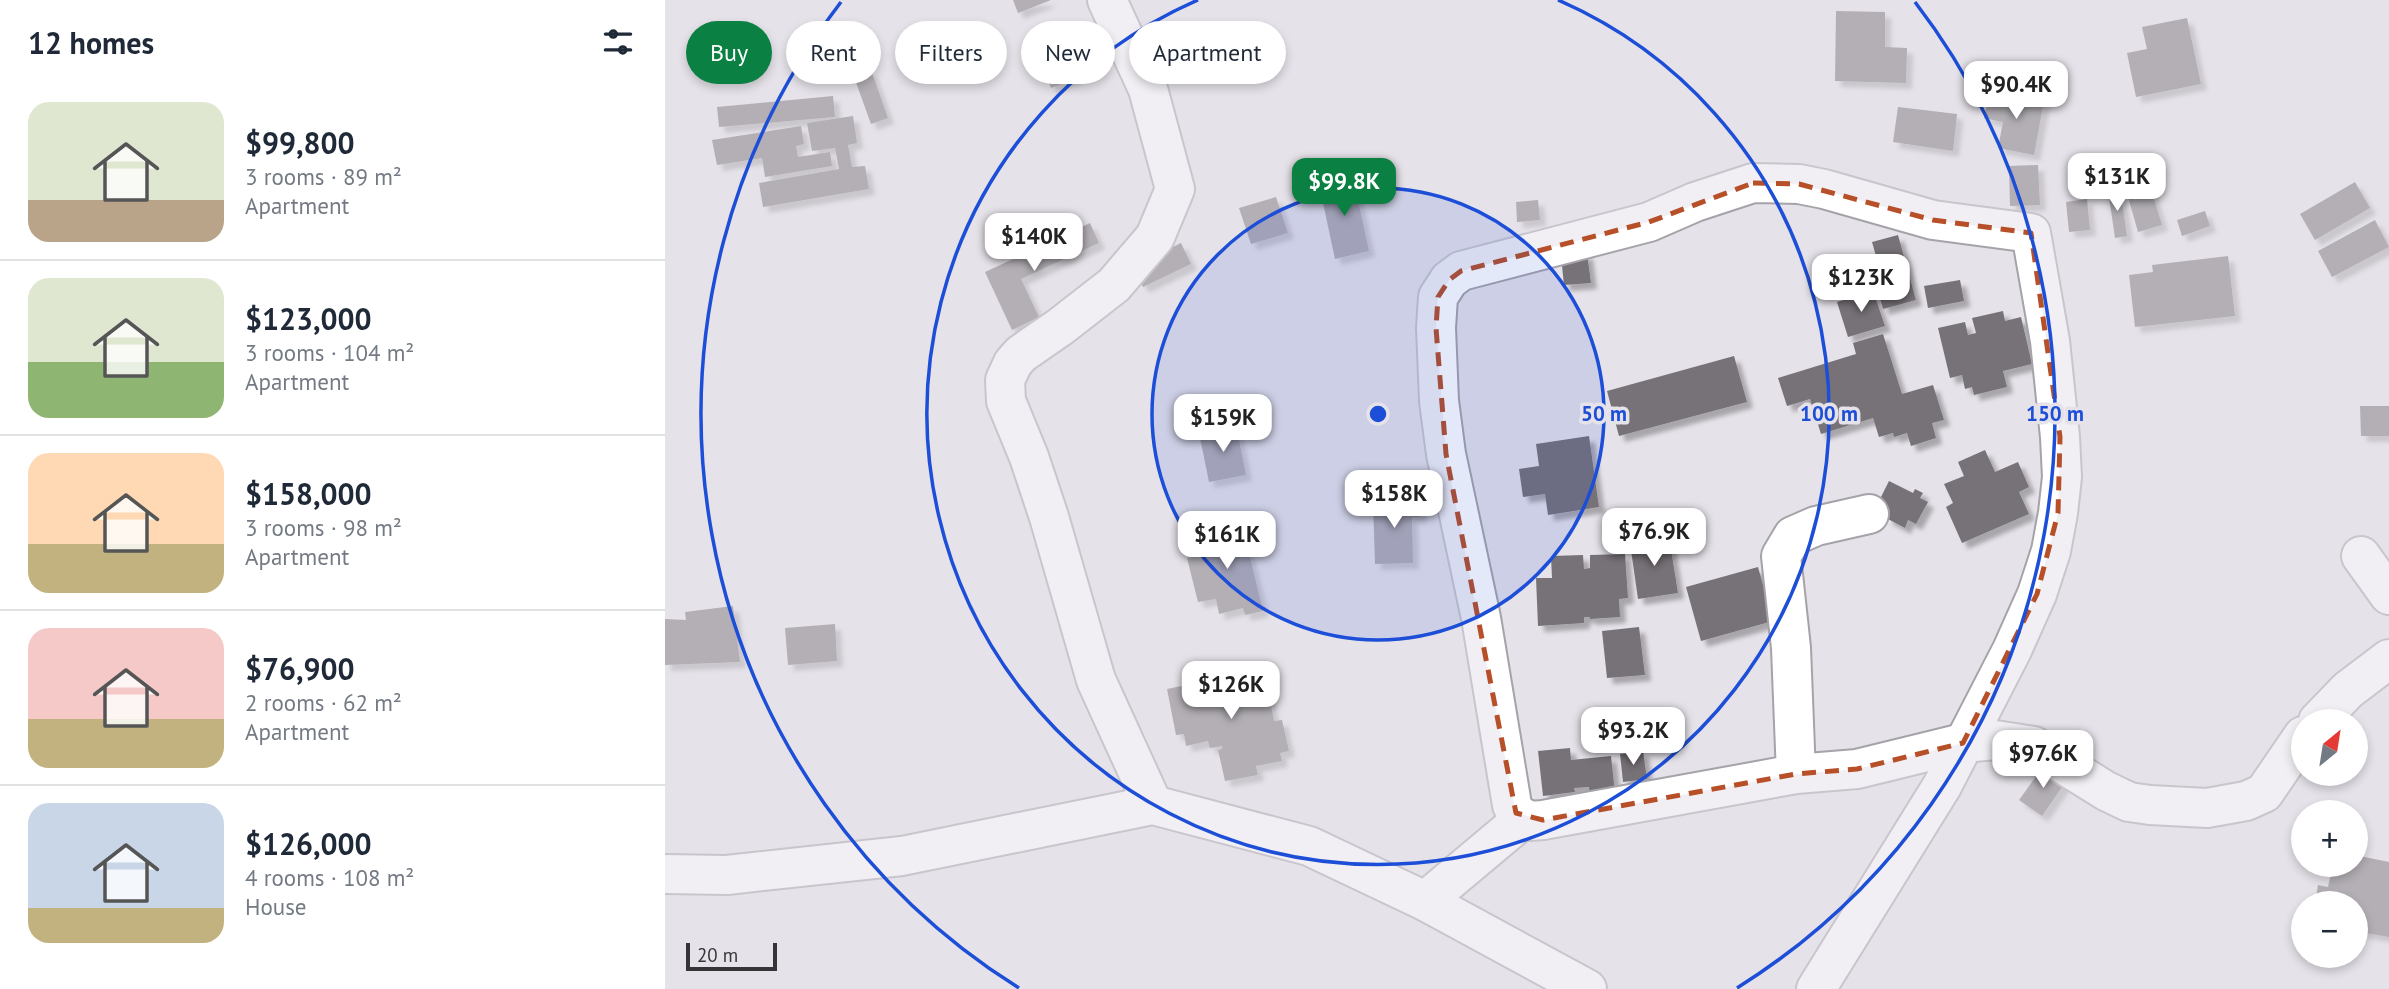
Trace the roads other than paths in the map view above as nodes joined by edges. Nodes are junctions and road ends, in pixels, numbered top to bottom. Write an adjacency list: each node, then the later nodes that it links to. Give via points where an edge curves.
1 (1107, 0): 10 (street, via 1148,89 1175,189 1155,237 1114,285 1013,363 1005,380 1006,401 1049,517 1096,680)
2 (1869, 514): 9 (street, via 1793,536 1781,556 1791,648)
3 (2361, 556): 4 (street)
4 (2389, 595)
5 (2389, 659): 6 (street)
6 (2330, 709)
7 (1963, 743): 8 (street, via 1996,740 2035,746 2129,802 2207,808 2265,793); 9 (street, via 1857,769); 11 (street, via 2037,594 2058,513 2060,436 2050,341 2031,233 1933,219 1799,184 1753,183 1649,222 1461,271 1438,297 1439,401 1445,454 1481,618 1512,805); 15 (street, via 1942,786)
8 (2291, 754)
9 (1795, 774): 11 (street, via 1543,820)
10 (1153, 805): 12 (street, via 902,856 727,875); 13 (street, via 1310,846)
11 (1524, 818): 13 (street)
12 (665, 874)
13 (1425, 901): 14 (street)
14 (1587, 989)
15 (1816, 989)

